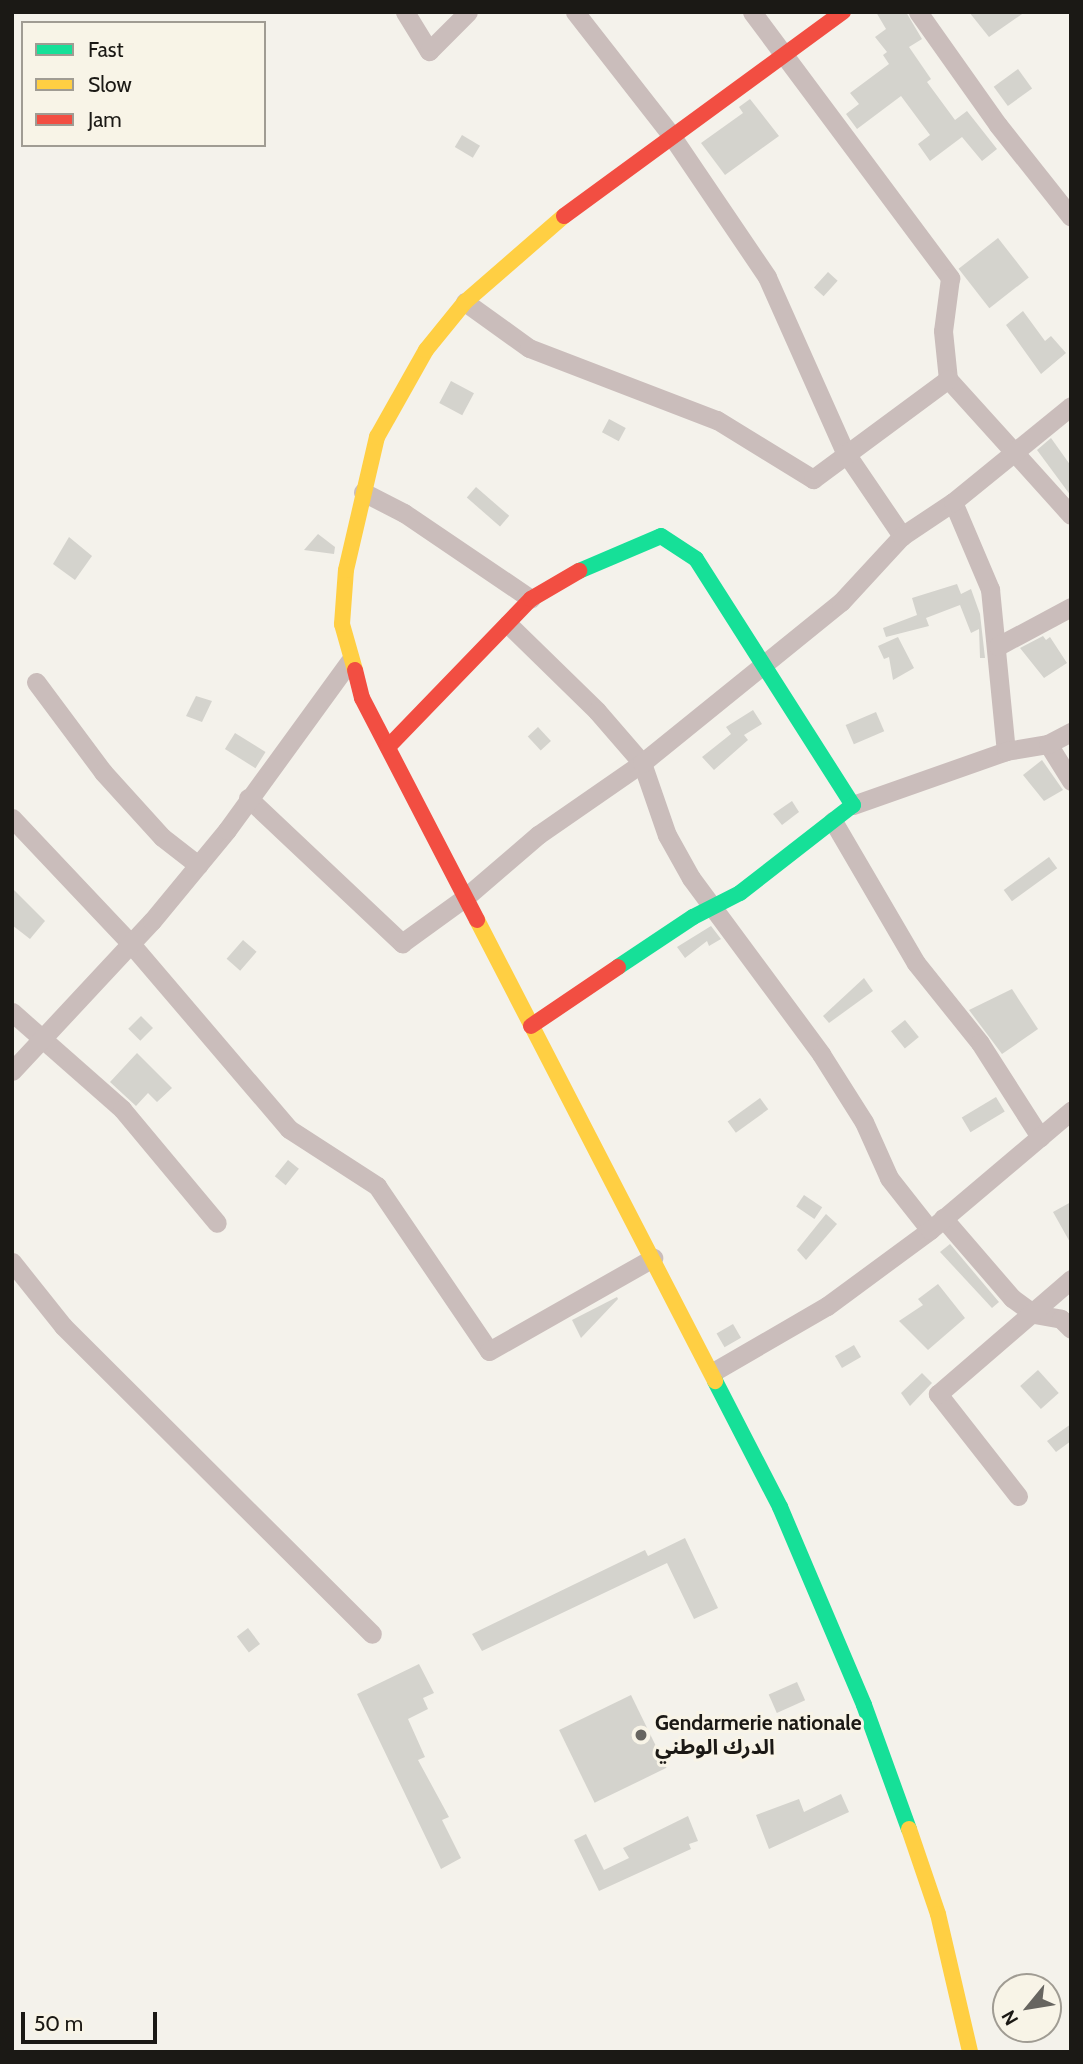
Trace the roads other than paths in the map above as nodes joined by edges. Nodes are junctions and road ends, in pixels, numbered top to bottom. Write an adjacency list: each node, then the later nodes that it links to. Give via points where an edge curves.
1 (405, 12): 2 (street, via 429,51)
2 (468, 12)
3 (575, 12): 8 (street)
4 (752, 12): 7 (street)
5 (843, 12): 7 (street)
6 (918, 12): 9 (street)
7 (784, 56): 8 (street); 11 (street, via 950,278 943,331)
8 (671, 135): 10 (street, via 542,232); 14 (street, via 767,277)
9 (1071, 217)
10 (465, 302): 14 (street, via 529,348 717,420 813,479); 15 (street, via 399,392 377,437)
11 (948, 379): 13 (street); 14 (street)
12 (1071, 406): 13 (street)
13 (1014, 450): 16 (street); 17 (street)
14 (845, 452): 18 (street)
15 (363, 492): 19 (street, via 404,513); 23 (street, via 346,570 342,624)
16 (953, 502): 18 (street); 22 (street, via 990,589)
17 (1071, 515)
18 (901, 536): 24 (street, via 841,602)
19 (531, 599): 21 (street); 24 (street, via 587,567 661,536 696,559)
20 (1071, 607): 22 (street)
21 (508, 624): 28 (street); 30 (street, via 597,711)
22 (998, 646): 29 (street)
23 (349, 662): 28 (street); 32 (street)
24 (762, 666): 30 (street); 33 (street)
25 (36, 682): 36 (street, via 103,772 162,837)
26 (1071, 732): 27 (street)
27 (1048, 744): 29 (street); 31 (street)
28 (388, 747): 37 (street)
29 (1006, 751): 33 (street)
30 (642, 763): 37 (street, via 537,835); 38 (street, via 667,835 691,878)
31 (1071, 781)
32 (248, 799): 36 (street); 37 (street, via 402,943)
33 (853, 805): 35 (street)
34 (12, 818): 39 (street)
35 (833, 821): 38 (street, via 740,893); 45 (street, via 916,963 980,1043)
36 (198, 865): 39 (street)
37 (467, 896): 41 (street)
38 (714, 906): 41 (street); 47 (street, via 821,1055 864,1122 889,1178)
39 (131, 944): 42 (street); 48 (street, via 289,1129 377,1186 489,1351)
40 (12, 1012): 42 (street)
41 (531, 1026): 48 (street)
42 (43, 1039): 43 (street); 46 (street, via 122,1108)
43 (12, 1071)
44 (1071, 1111): 45 (street)
45 (1040, 1137): 47 (street)
46 (217, 1223)
47 (936, 1224): 51 (street); 53 (street, via 827,1306)
48 (653, 1258): 53 (street)
49 (12, 1262): 55 (street, via 63,1326)
50 (1071, 1279): 51 (street)
51 (1034, 1314): 52 (street, via 1061,1319); 54 (street, via 938,1394)
52 (1071, 1329)
53 (713, 1372): 56 (street, via 780,1507 864,1705 938,1914)
54 (1018, 1496)
55 (372, 1634)
56 (970, 2052)

